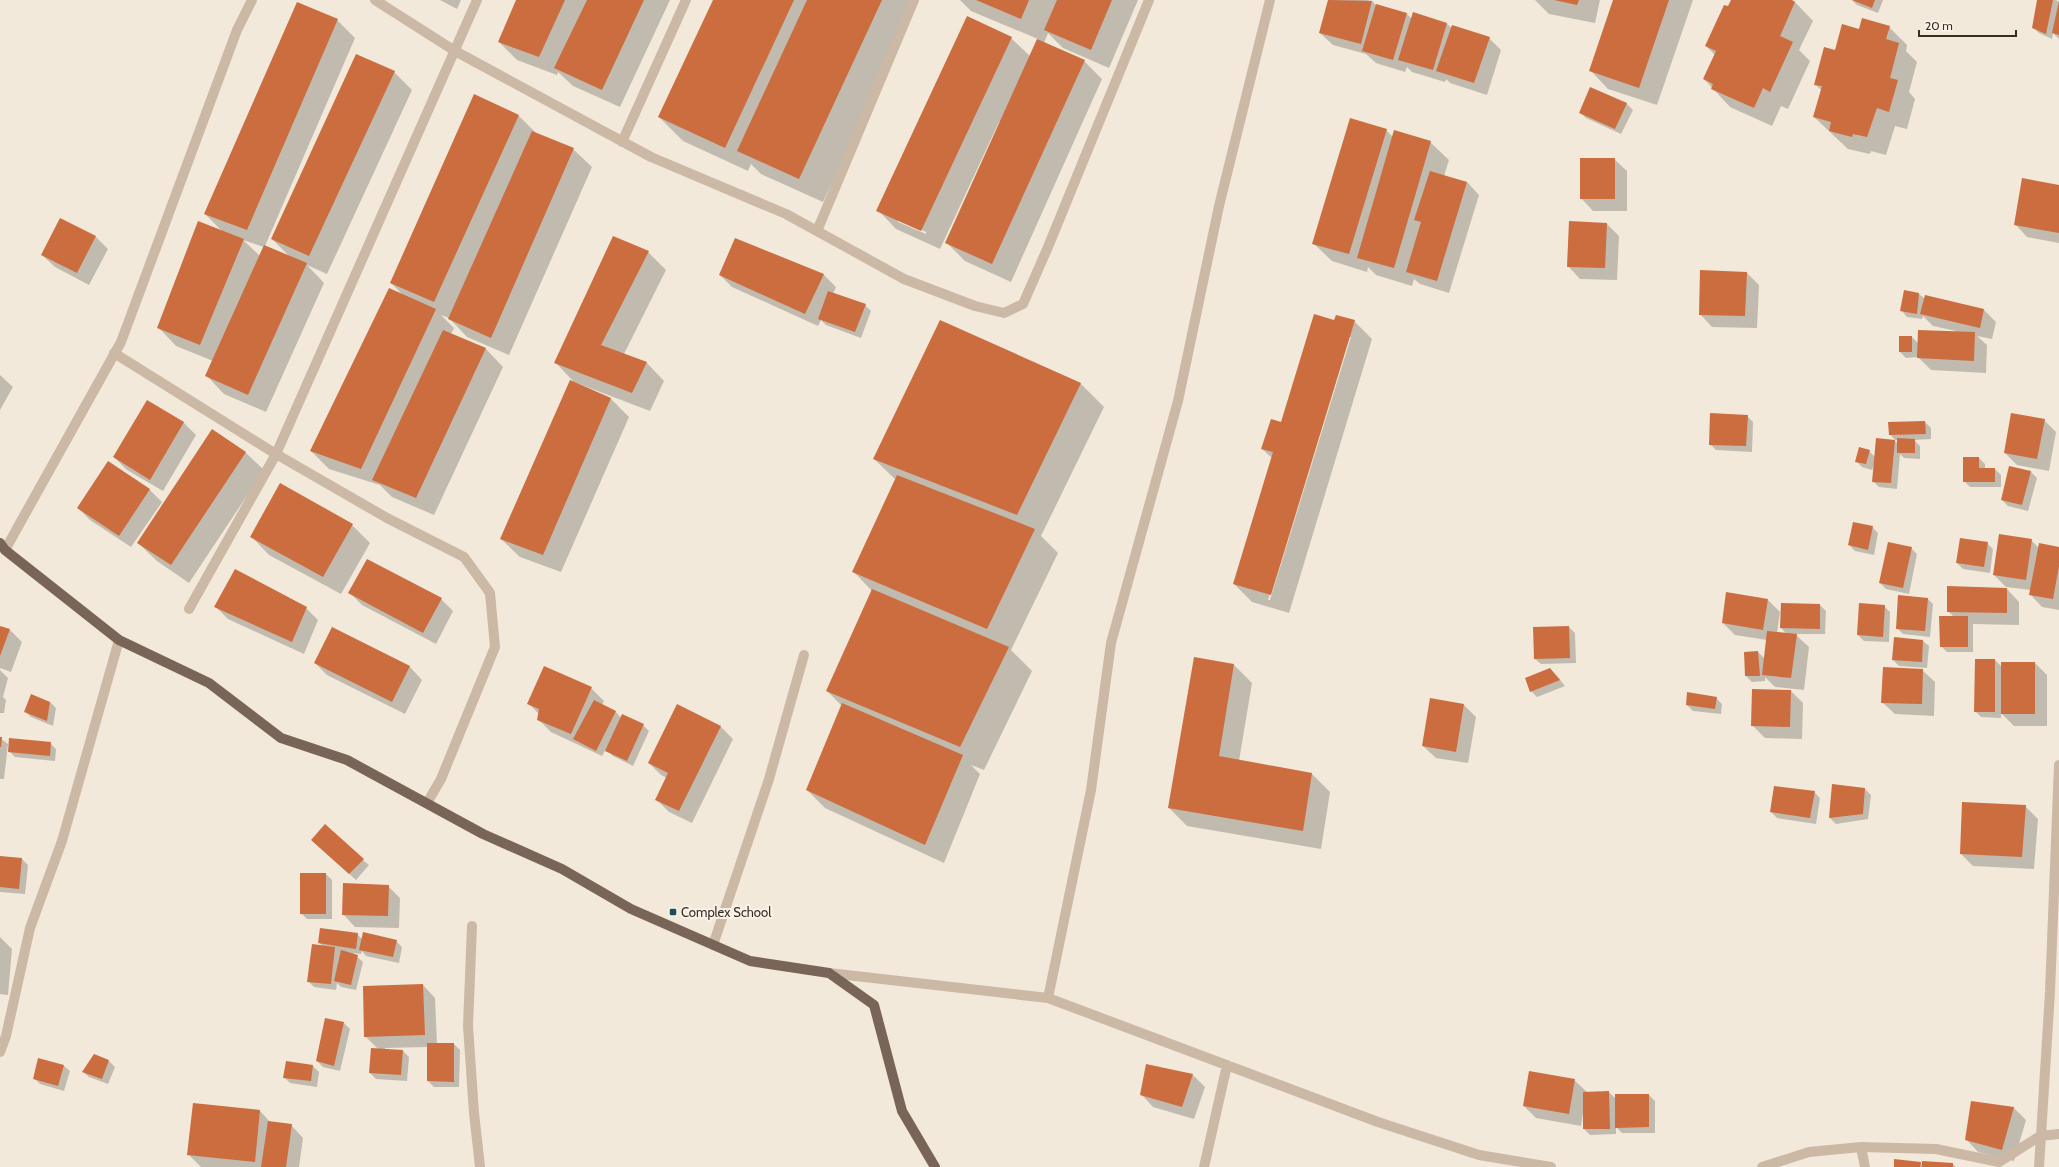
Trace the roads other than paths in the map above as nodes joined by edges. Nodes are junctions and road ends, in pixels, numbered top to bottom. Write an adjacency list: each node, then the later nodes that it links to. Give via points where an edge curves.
1 (252, 0): 11 (street, via 237,30 121,342)
2 (375, 0): 8 (street)
3 (477, 0): 8 (street)
4 (686, 0): 9 (street)
5 (914, 0): 10 (street)
6 (1149, 0): 10 (street, via 1023,304 1004,312 975,306 904,279)
7 (1270, 0): 22 (street, via 1218,206 1178,401 1111,643 1091,790)
8 (455, 51): 9 (street); 12 (street)
9 (622, 142): 10 (street, via 651,157 786,214)
10 (817, 231)
11 (114, 354): 12 (street); 13 (street)
12 (276, 454): 14 (street); 18 (street, via 387,518 464,557 490,593 495,647 441,779)
13 (3, 547): 15 (main road)
14 (189, 609)
15 (119, 640): 18 (main road, via 209,683 281,738 347,760); 23 (street, via 62,840 30,928 6,1036)
16 (804, 655): 20 (street, via 769,778)
17 (2059, 766): 26 (street, via 2050,992)
18 (427, 803): 20 (main road, via 484,834 562,868 631,909)
19 (472, 926): 28 (street, via 468,1026)
20 (713, 945): 21 (main road, via 750,961)
21 (829, 972): 22 (street); 29 (main road, via 874,1005 902,1111)
22 (1048, 998): 24 (street)
23 (0, 1052)
24 (1227, 1065): 30 (street); 31 (street, via 1378,1122 1479,1155)
25 (2059, 1134): 26 (street)
26 (2040, 1136): 27 (street, via 1999,1162 1936,1149); 34 (street)
27 (1861, 1146): 32 (street, via 1809,1152); 33 (street)
28 (480, 1167)
29 (935, 1167)
30 (1204, 1167)
31 (1551, 1167)
32 (1762, 1167)
33 (1865, 1167)
34 (2039, 1167)

